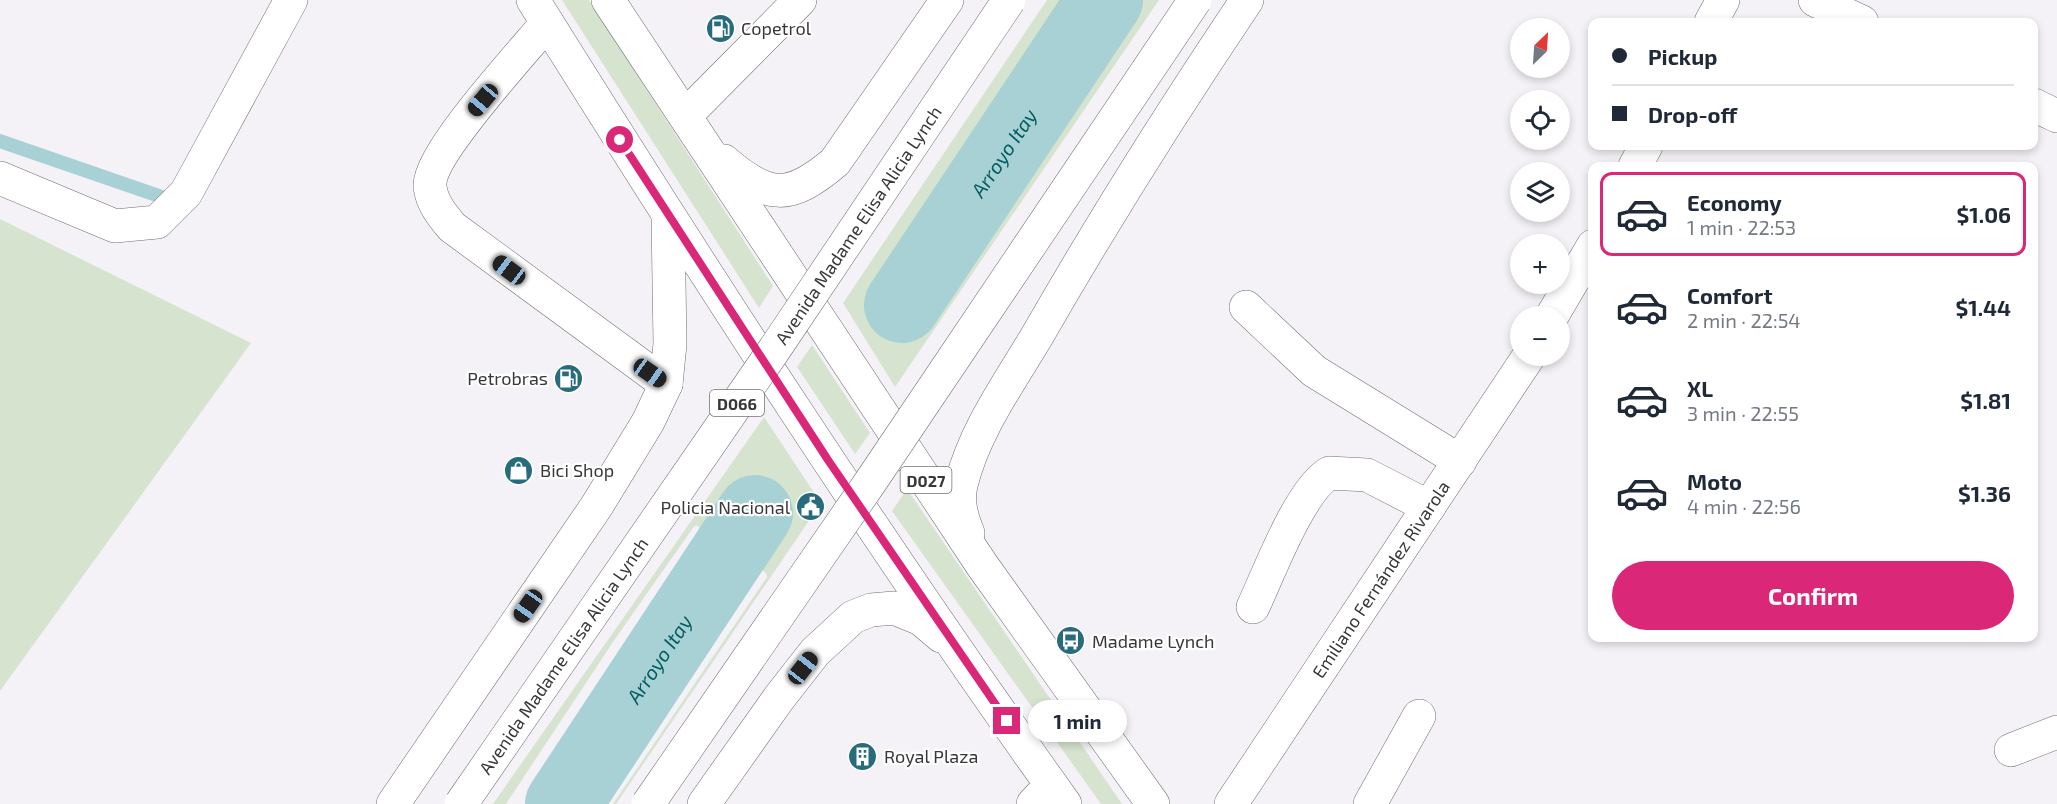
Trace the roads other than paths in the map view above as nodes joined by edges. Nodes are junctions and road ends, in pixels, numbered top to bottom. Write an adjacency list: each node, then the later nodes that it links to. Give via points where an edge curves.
1 (291, 0): 17 (main road, via 186,193 157,222 116,226)
2 (608, 0): 14 (main road)
3 (800, 0): 14 (main road)
4 (947, 0): 16 (main road, via 836,162 813,181 796,189 778,191 759,186)
5 (1009, 0): 35 (main road, Avenida Madame Elisa Alicia Lynch / D066, bridge)
6 (1195, 0): 36 (main road, bridge)
7 (1246, 0): 26 (main road, via 1074,270 977,439 960,487 960,513)
8 (1723, 0): 11 (main road)
9 (1815, 0): 12 (main road)
10 (540, 11): 18 (main road); 23 (main road, via 438,160 430,185 435,201 452,227)
11 (1713, 18)
12 (1853, 18)
13 (2038, 107): 15 (main road)
14 (686, 115): 16 (main road)
15 (2057, 116)
16 (707, 146): 26 (main road, D027)
17 (0, 178)
18 (668, 218): 23 (main road, via 670,344); 28 (main road)
19 (1588, 255): 20 (main road)
20 (1558, 306)
21 (1246, 307): 24 (main road, via 1314,371)
22 (1522, 366): 24 (main road, Emiliano Fernández Rivarola)
23 (666, 384): 34 (main road, via 648,422 596,507)
24 (1460, 461): 25 (main road, Emiliano Fernández Rivarola)
25 (1430, 507): 27 (main road, via 1367,475 1329,473 1311,488 1299,508); 33 (main road, Emiliano Fernández Rivarola)
26 (982, 565): 38 (main road, D027)
27 (1253, 607)
28 (962, 654): 32 (main road); 37 (main road, via 921,619 894,608 853,617 808,662)
29 (1419, 716): 39 (main road)
30 (2057, 732): 31 (main road)
31 (2011, 750)
32 (1050, 798)
33 (1233, 803)
34 (393, 804)
35 (461, 804)
36 (648, 804)
37 (704, 804)
38 (1153, 804)
39 (1370, 804)

